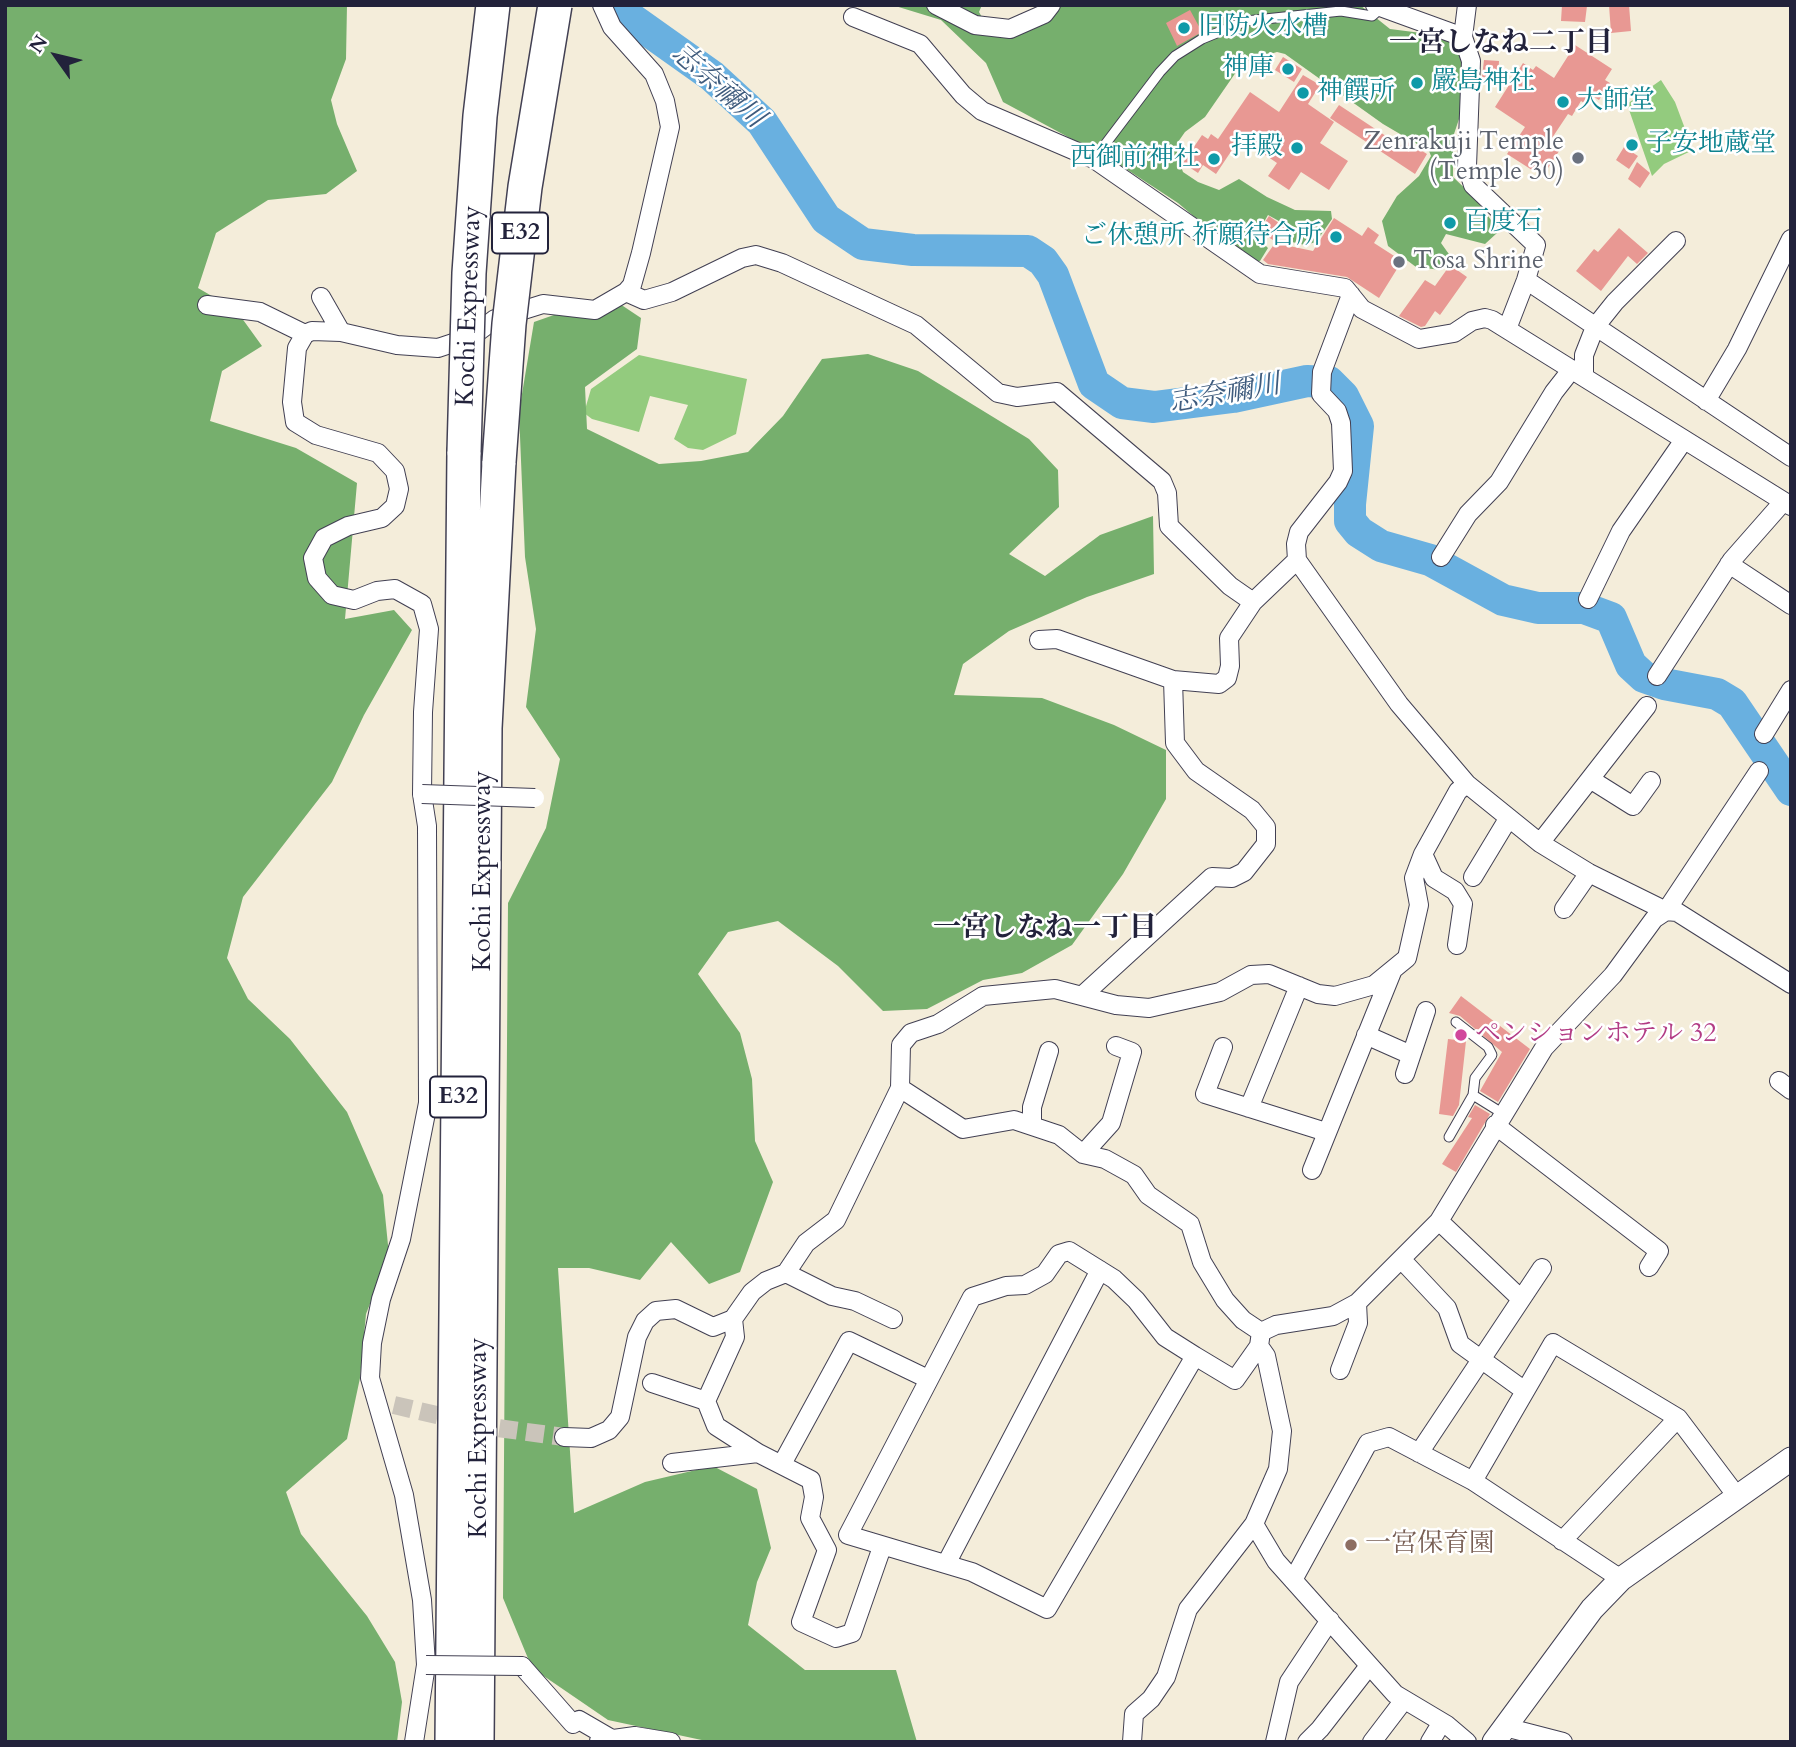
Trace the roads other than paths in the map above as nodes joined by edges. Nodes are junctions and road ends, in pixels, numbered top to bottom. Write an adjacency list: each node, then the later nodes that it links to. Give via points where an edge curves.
1 (493, 5): 116 (highway, Kochi Expressway / E32, bridge, via 480,116 464,452)
2 (555, 5): 117 (highway, Kochi Expressway / E32, bridge, via 524,200 499,462 485,728)
3 (602, 5): 14 (street, via 612,27 654,74 670,127 641,253)
4 (936, 5): 5 (street, via 975,25 1010,29 1044,14)
5 (1051, 5)
6 (1467, 5): 9 (street)
7 (1381, 7): 9 (street); 10 (lane, via 1372,16 1341,11 1246,21 1202,39 1160,72)
8 (853, 17): 10 (street, via 920,44 982,111)
9 (1463, 37): 13 (street, via 1471,61 1467,166 1473,185 1536,245)
10 (1094, 159): 15 (street, via 1260,274 1345,288)
11 (1791, 239): 23 (street)
12 (1676, 241): 18 (street)
13 (1526, 280): 18 (street); 19 (street)
14 (626, 292): 20 (street, via 595,310 542,304 495,319 471,337 438,348 397,345); 31 (street, via 644,300 672,292 742,258 766,257 916,325 998,393 1017,397 1057,392 1162,481 1169,526 1230,586)
15 (1351, 295): 19 (street, via 1362,309 1419,339 1454,333 1485,318); 28 (street, via 1322,372 1321,394 1337,411 1341,423 1343,471 1299,532)
16 (321, 298): 20 (street)
17 (207, 305): 21 (street, via 260,312)
18 (1595, 327): 22 (street); 23 (street)
19 (1507, 329): 22 (street)
20 (341, 332): 21 (street)
21 (305, 334): 43 (street, via 296,348 295,422 316,435 378,453 395,471 399,489 395,506 382,518 348,526 324,538 313,558 317,578 332,595 354,600 396,589 422,604 429,629)
22 (1578, 372): 24 (street); 27 (street, via 1554,392 1499,482 1468,514)
23 (1706, 401): 25 (street)
24 (1685, 440): 26 (street); 30 (street, via 1621,531)
25 (1791, 457)
26 (1787, 504): 29 (street)
27 (1440, 557)
28 (1297, 560): 31 (street); 42 (street, via 1399,704)
29 (1729, 564): 32 (street); 34 (street)
30 (1588, 599)
31 (1253, 602): 35 (street, via 1228,638 1227,678 1208,685)
32 (1791, 605)
33 (1039, 640): 35 (street, via 1057,639)
34 (1657, 676)
35 (1172, 680): 56 (street, via 1175,743 1196,771 1252,810 1266,827 1266,844 1244,872 1232,878 1212,877)
36 (1791, 691): 38 (street)
37 (1647, 706): 40 (street)
38 (1764, 734)
39 (1759, 771): 51 (street)
40 (1590, 779): 41 (street, via 1633,806); 46 (street)
41 (1651, 781)
42 (1467, 784): 45 (street); 47 (street, via 1458,791)
43 (422, 794): 44 (street, bridge); 108 (street, via 428,1103 401,1239 381,1299 370,1377 387,1404 422,1600)
44 (536, 798)
45 (1508, 819): 46 (street); 49 (street)
46 (1540, 843): 48 (street)
47 (1423, 854): 52 (street, via 1434,878 1455,891 1463,904); 53 (street, via 1414,878 1419,905 1406,958)
48 (1589, 873): 50 (street); 51 (street)
49 (1473, 877)
50 (1564, 909)
51 (1666, 911): 54 (street, via 1677,912); 68 (street, via 1654,919 1613,975 1544,1048)
52 (1457, 945)
53 (1392, 972): 55 (street, via 1374,985 1335,996 1318,995); 59 (street)
54 (1791, 984)
55 (1299, 986): 56 (street, via 1269,974 1251,975 1220,992 1149,1008 1116,1006); 67 (street)
56 (1083, 995): 65 (street, via 1055,989 983,996 938,1024 911,1033 901,1045)
57 (1426, 1011): 63 (street)
58 (1456, 1022): 66 (lane, via 1491,1050 1492,1055 1472,1076)
59 (1366, 1035): 63 (street); 70 (street)
60 (1116, 1046): 72 (street, via 1132,1052 1111,1123)
61 (1223, 1047): 67 (street, via 1205,1094)
62 (1049, 1051): 69 (street, via 1032,1107)
63 (1412, 1055): 64 (street)
64 (1405, 1074)
65 (900, 1088): 69 (street, via 963,1129 1014,1120); 79 (street, via 836,1220 806,1243)
66 (1473, 1095): 68 (lane); 71 (lane)
67 (1244, 1113): 70 (street)
68 (1498, 1119): 74 (street); 76 (street, via 1659,1251)
69 (1032, 1126): 72 (street, via 1059,1135)
70 (1326, 1132): 73 (street)
71 (1449, 1136)
72 (1083, 1154): 84 (street, via 1105,1159 1134,1175 1148,1195 1190,1224 1202,1262 1226,1300)
73 (1311, 1170)
74 (1439, 1221): 75 (street); 80 (street)
75 (1402, 1260): 81 (street); 86 (street, via 1447,1308 1460,1345)
76 (1649, 1267)
77 (1542, 1268): 80 (street)
78 (1100, 1270): 85 (street, via 1136,1300 1165,1337); 88 (street, via 1069,1251 1059,1254 1045,1274 1026,1285 972,1297); 104 (street)
79 (786, 1273): 82 (street, via 752,1292); 83 (street)
80 (1521, 1299): 86 (street)
81 (1357, 1303): 84 (street, via 1333,1316 1276,1325); 87 (street, via 1358,1323)
82 (733, 1319): 91 (street, via 735,1338); 93 (street, via 713,1326 676,1309 656,1311 637,1337 620,1417 609,1430 591,1438)
83 (893, 1319)
84 (1260, 1339): 85 (street, via 1235,1380); 101 (street, via 1282,1431 1278,1469)
85 (1195, 1356): 104 (street, via 1047,1609)
86 (1483, 1360): 90 (street); 95 (street)
87 (1340, 1370)
88 (928, 1380): 98 (street, via 849,1341); 103 (street, via 848,1535)
89 (652, 1383): 91 (street)
90 (1525, 1391): 92 (street, via 1553,1343); 99 (street)
91 (706, 1401): 94 (street, via 716,1426)
92 (1678, 1418): 100 (street); 102 (street)
93 (564, 1437)
94 (758, 1453): 97 (street); 98 (street)
95 (1419, 1454): 99 (street); 106 (street, via 1389,1437 1368,1443)
96 (1791, 1460): 100 (street)
97 (672, 1463)
98 (782, 1464): 103 (street, via 811,1480 810,1518 827,1550 801,1622 836,1638 852,1633)
99 (1473, 1481): 102 (street)
100 (1737, 1495): 105 (street)
101 (1254, 1524): 106 (street, via 1276,1562); 119 (street, via 1188,1609 1167,1677 1134,1714)
102 (1562, 1541): 105 (street)
103 (881, 1547): 104 (street)
104 (946, 1564)
105 (1621, 1579): 112 (street, via 1592,1609)
106 (1293, 1580): 107 (street)
107 (1329, 1620): 109 (street); 120 (street, via 1289,1682)
108 (426, 1665): 114 (street, bridge, via 522,1666 573,1724 579,1720); 115 (street)
109 (1369, 1666): 110 (street); 113 (street)
110 (1405, 1700): 111 (street); 122 (street)
111 (1442, 1722): 123 (street); 124 (street)
112 (1499, 1734): 125 (street)
113 (1319, 1736): 121 (street)
114 (603, 1740): 118 (street, via 635,1736)
115 (414, 1742)
116 (452, 1742)
117 (477, 1742)
118 (671, 1742)
119 (1132, 1742)
120 (1275, 1742)
121 (1307, 1742)
122 (1372, 1742)
123 (1430, 1742)
124 (1467, 1742)
125 (1563, 1742)

